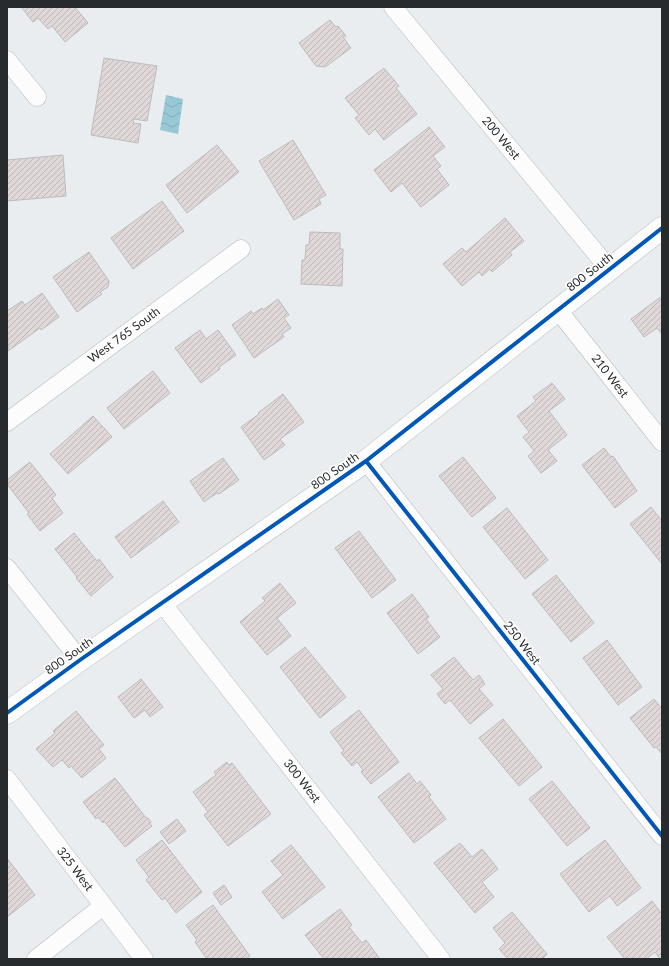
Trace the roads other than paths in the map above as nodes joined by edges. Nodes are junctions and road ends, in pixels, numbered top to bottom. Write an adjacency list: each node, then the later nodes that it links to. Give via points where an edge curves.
1 (392, 7): 6 (street, 200 West)
2 (7, 60): 3 (street)
3 (37, 97)
4 (662, 228): 6 (main road, 800 South)
5 (241, 249): 8 (street, West 765 South)
6 (610, 270): 7 (main road, 800 South)
7 (558, 310): 9 (street, 210 West); 10 (main road, 800 South)
8 (7, 422)
9 (662, 442)
10 (366, 461): 12 (main road, 800 South); 16 (street, 250 West)
11 (7, 568): 13 (street)
12 (162, 603): 13 (main road, 800 South); 20 (street, 300 West)
13 (80, 660): 14 (main road, 800 South)
14 (7, 713)
15 (7, 778): 17 (street, 325 West)
16 (662, 836)
17 (103, 906): 18 (street); 19 (street, 325 West)
18 (36, 959)
19 (144, 959)
20 (441, 959)

